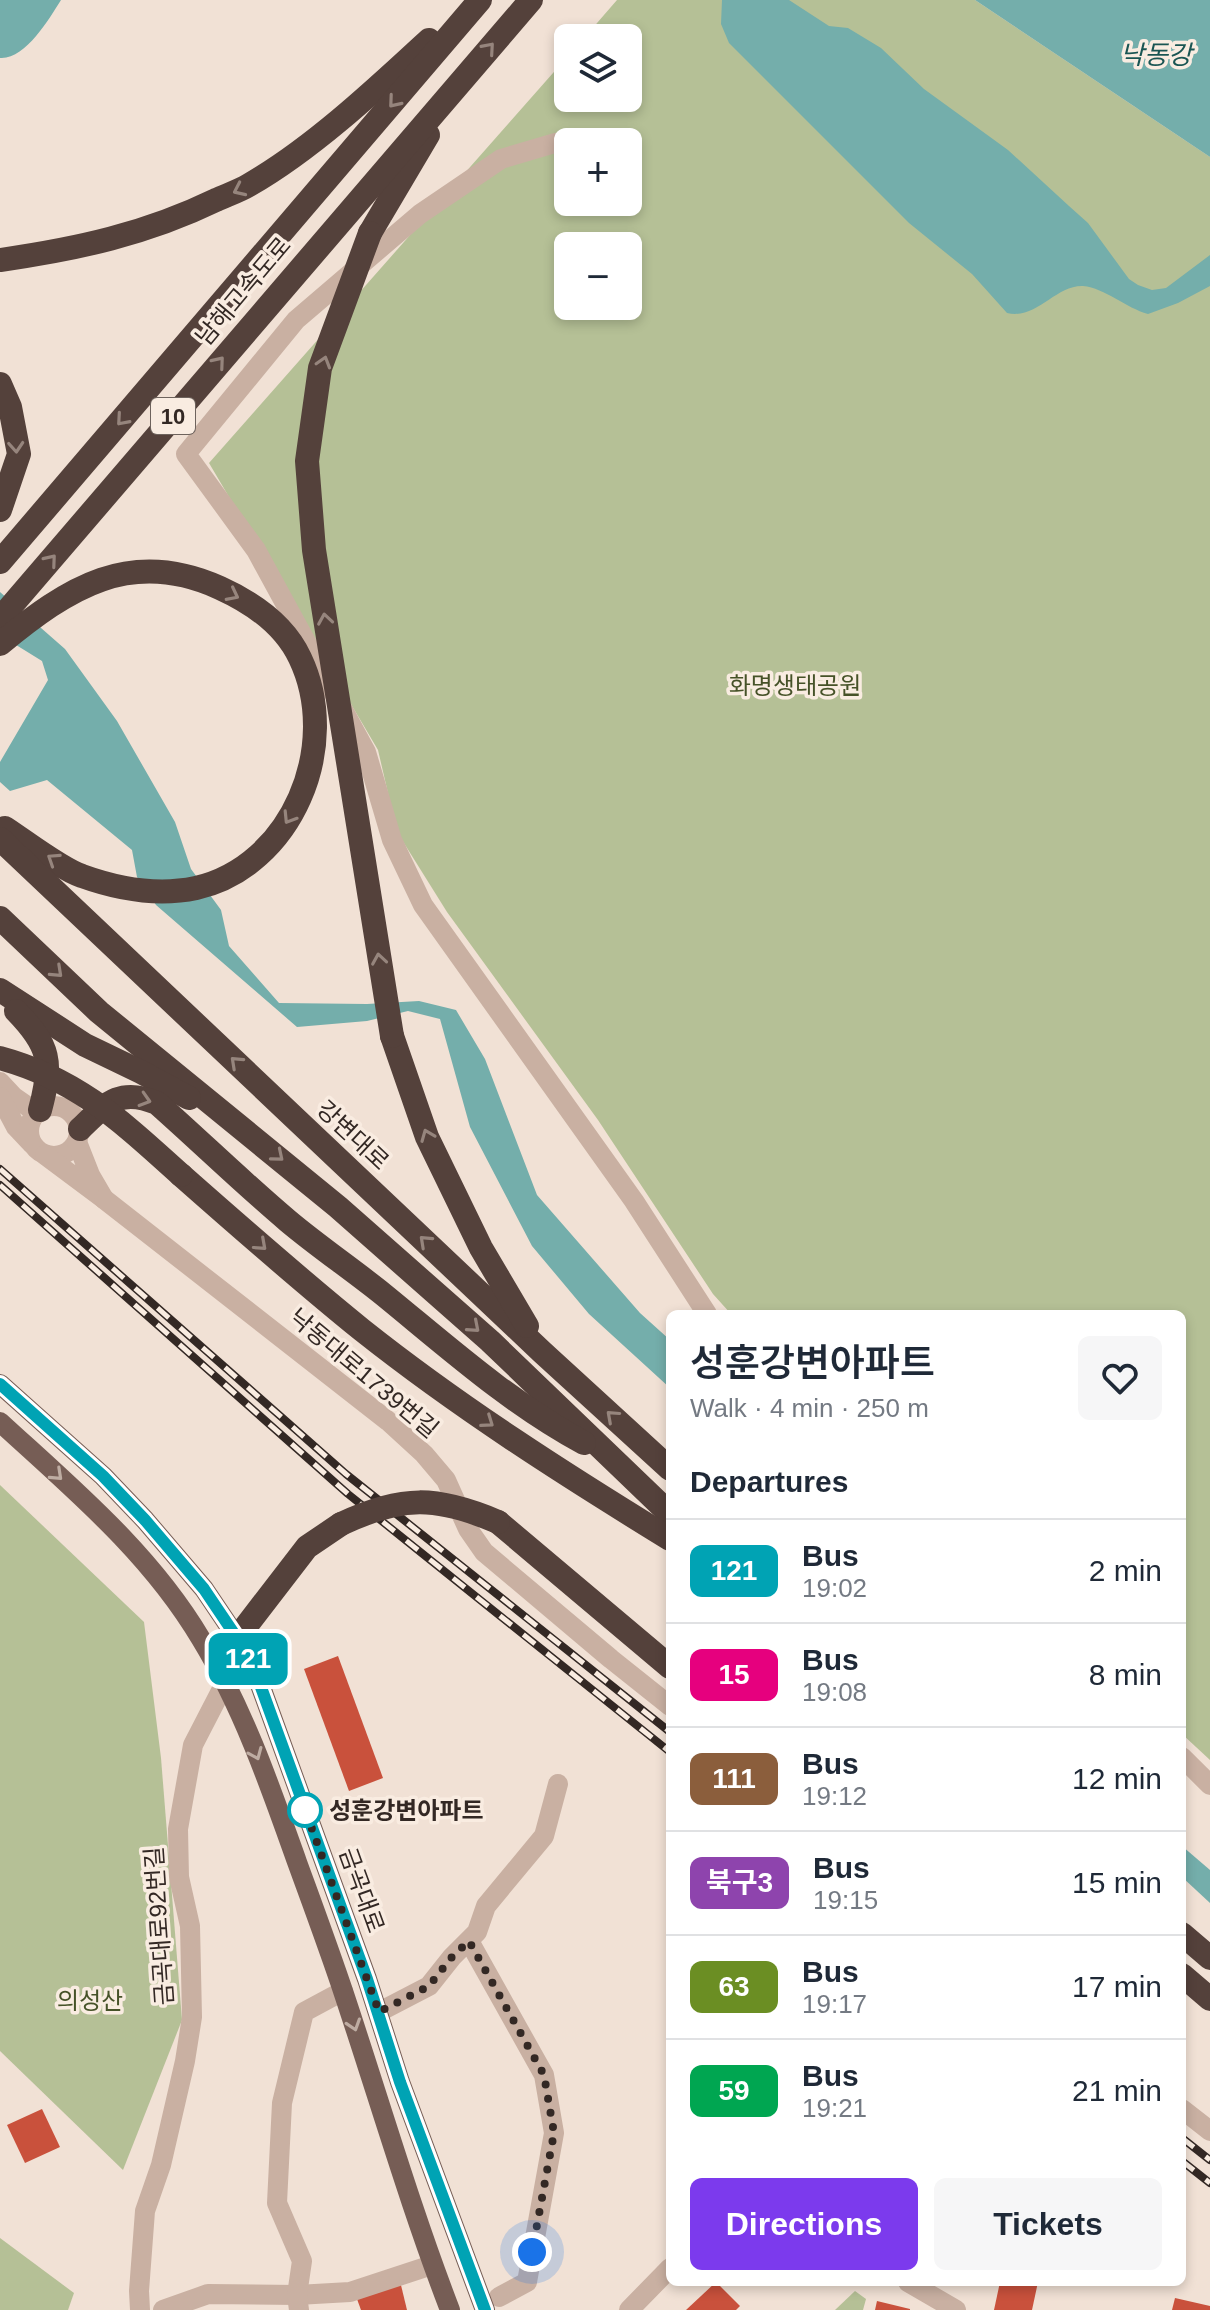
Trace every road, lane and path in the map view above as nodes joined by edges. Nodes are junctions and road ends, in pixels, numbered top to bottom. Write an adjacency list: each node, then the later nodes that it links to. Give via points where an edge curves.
1 (472, 0): 6 (highway, one-way to 6, via 304,148 248,186 124,237)
2 (480, 0): 9 (highway, 남해고속도로 / 10, one-way to 9)
3 (531, 0): 4 (highway, 남해고속도로 / 10, one-way to 3)
4 (458, 84): 10 (highway, 남해고속도로 / 10, one-way to 4); 25 (highway, one-way to 4, bridge, via 481,1248 427,1137 392,1036 314,550 307,461 320,368 370,233)
5 (554, 143): 24 (street, via 501,159 420,214 296,320 186,454 256,550 366,752 392,840 423,905 634,1201)
6 (0, 260)
7 (0, 384): 8 (highway, one-way to 8, via 19,454)
8 (0, 510)
9 (0, 562)
10 (0, 619)
11 (0, 644): 12 (highway, one-way to 12, via 38,613 92,582 160,571 197,578 253,605 279,629 301,659 314,725 309,773 287,824 247,863 196,888 137,890 79,875)
12 (0, 824)
13 (0, 839): 25 (highway, 강변대로, one-way to 13)
14 (0, 918): 20 (highway, one-way to 20, via 99,1012)
15 (0, 993): 19 (highway, via 44,1045 45,1091); 20 (highway, via 85,1045)
16 (0, 1058): 31 (highway, one-way to 31, bridge, via 42,1072 101,1106 364,1331 526,1448)
17 (0, 1082): 19 (street)
18 (0, 1097): 22 (street, 낙동대로1739번길, via 16,1127)
19 (38, 1111): 21 (street, via 65,1108 76,1118); 22 (street, via 29,1127)
20 (246, 1130): 28 (highway, one-way to 28, via 490,1341)
21 (78, 1136): 22 (street, via 62,1155); 23 (street); 28 (highway, one-way to 28, via 108,1102 125,1095 157,1103 289,1222 496,1387)
22 (39, 1150): 23 (street, 낙동대로1739번길)
23 (104, 1199): 35 (street, 낙동대로1739번길, via 388,1421 446,1480 484,1552)
24 (704, 1310)
25 (542, 1352): 29 (highway, 강변대로, one-way to 25)
26 (0, 1384): 32 (main road, 금곡대로, via 145,1520 204,1589)
27 (0, 1422): 34 (main road, one-way to 34, via 126,1540 201,1638)
28 (613, 1459): 30 (highway)
29 (666, 1465)
30 (666, 1510)
31 (666, 1536)
32 (237, 1638): 33 (highway, bridge, via 307,1547 377,1509 438,1502 498,1522); 34 (street, 금곡대로92번길); 45 (main road, 금곡대로, via 258,1679)
33 (666, 1664)
34 (225, 1683): 43 (main road, one-way to 43, via 269,1785); 54 (street, 금곡대로92번길, via 193,1745 178,1829 179,1877 190,1926 192,2017 161,2165 145,2211)
35 (666, 1703)
36 (1186, 1761): 38 (street)
37 (558, 1784): 40 (street, via 544,1836 486,1906)
38 (1210, 1785)
39 (1186, 1937): 41 (highway)
40 (469, 1941): 45 (street, via 429,1986); 53 (street, via 544,2075 554,2133 527,2282)
41 (1210, 1958)
42 (1186, 1978): 44 (highway)
43 (343, 1991): 49 (main road, one-way to 49); 52 (street, via 304,2012 282,2103 277,2203 302,2261)
44 (1210, 1999)
45 (379, 2012): 48 (main road, 금곡대로)
46 (1186, 2112): 47 (street)
47 (1210, 2131)
48 (463, 2253): 49 (main road); 53 (main road, 금곡대로)
49 (432, 2265): 52 (street, via 350,2292); 56 (main road)
50 (666, 2272): 57 (street)
51 (915, 2286): 58 (street)
52 (298, 2302): 55 (street, via 208,2294)
53 (492, 2304)
54 (140, 2310)
55 (163, 2310)
56 (450, 2310)
57 (629, 2310)
58 (956, 2310)

